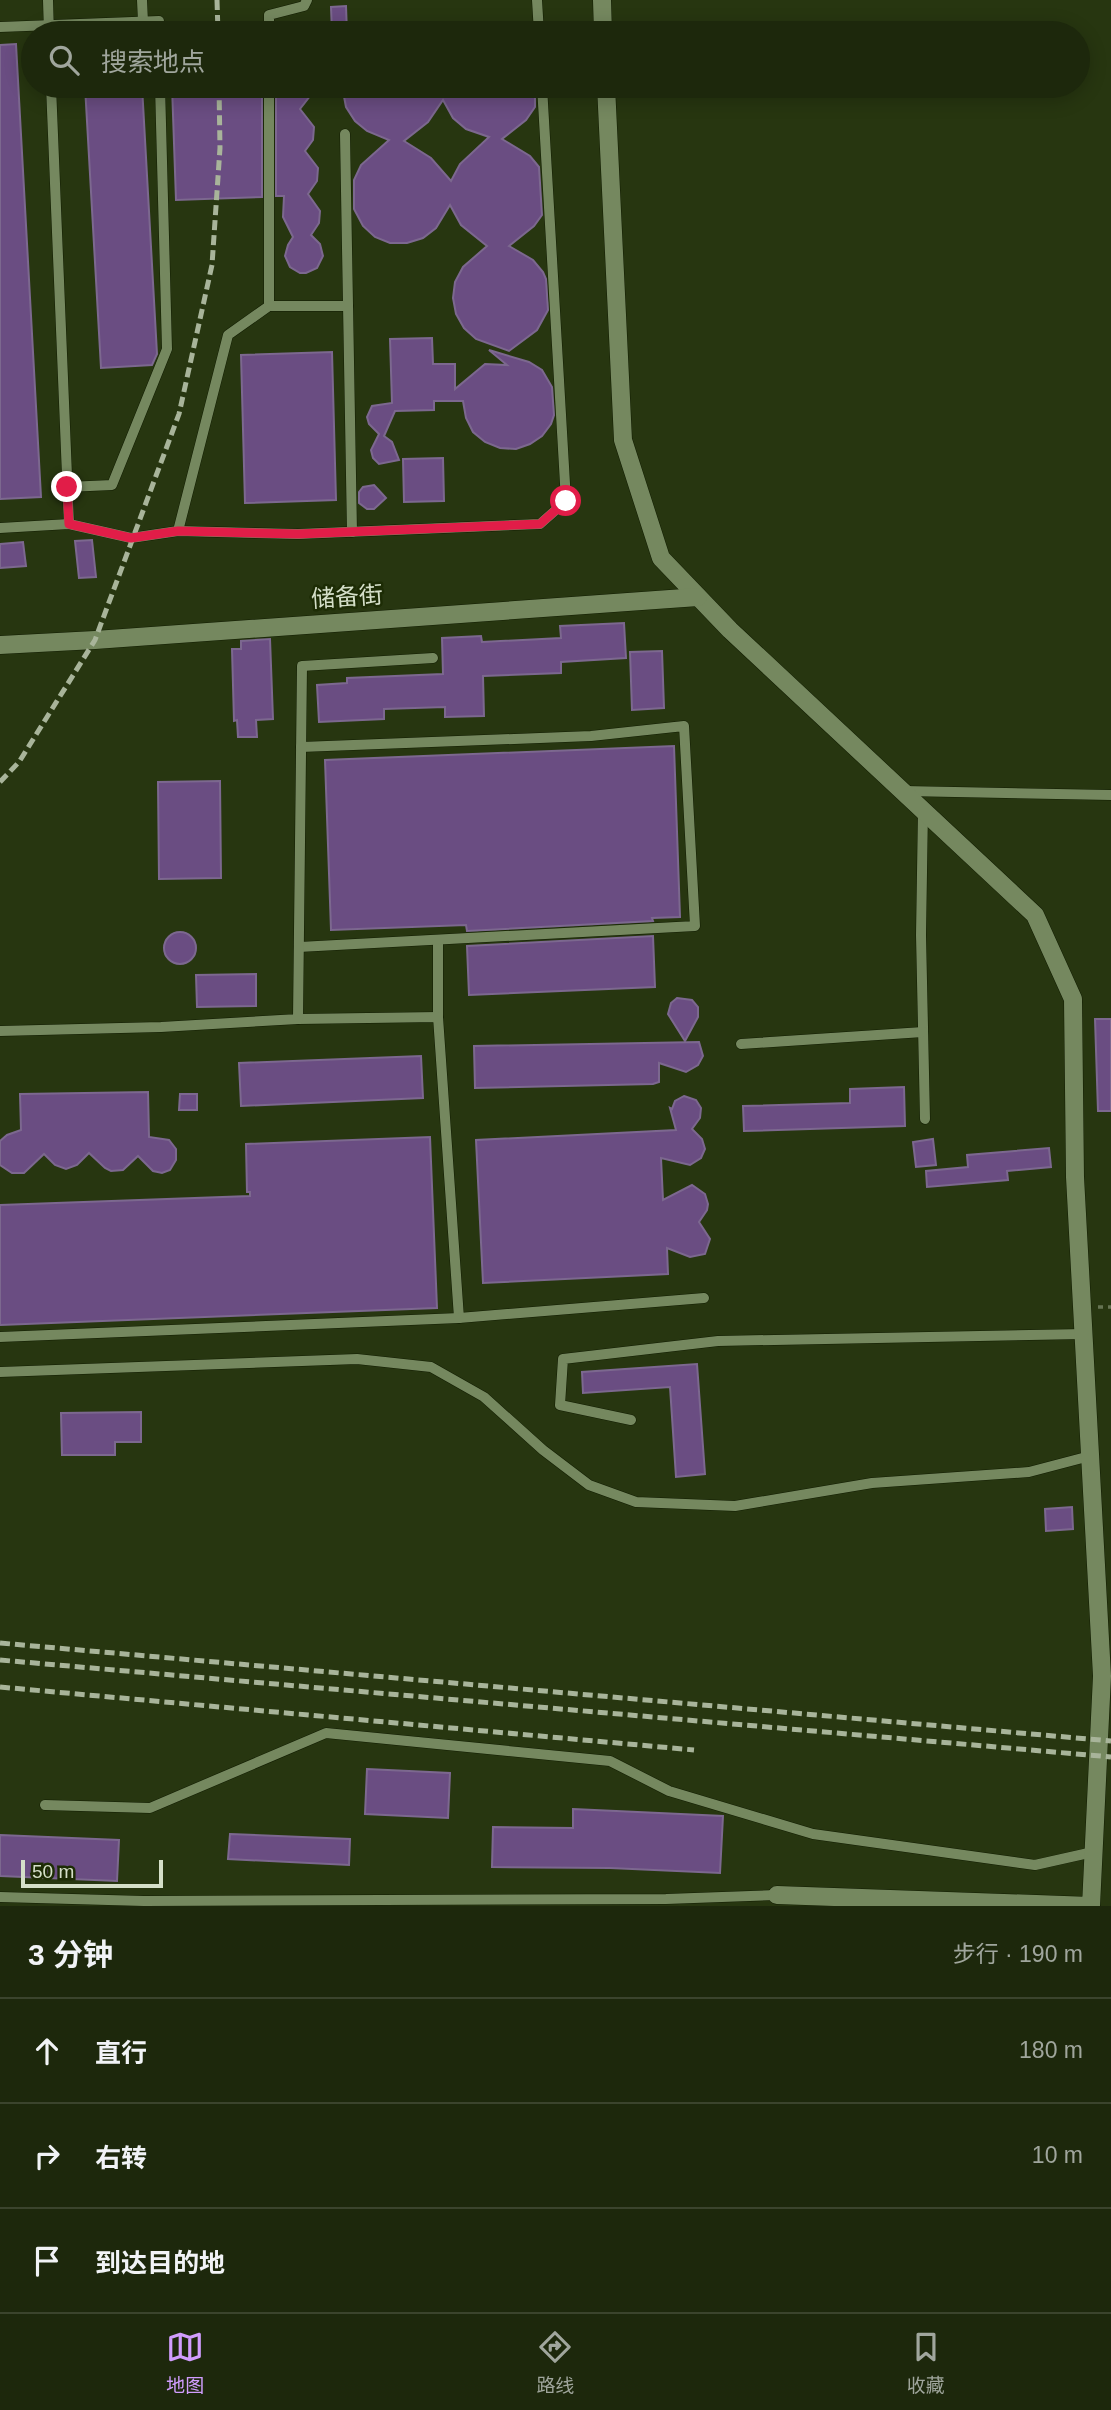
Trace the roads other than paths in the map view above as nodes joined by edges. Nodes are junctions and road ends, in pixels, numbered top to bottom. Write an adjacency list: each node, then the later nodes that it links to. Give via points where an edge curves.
1 (48, 0): 6 (lane)
2 (142, 0): 7 (lane)
3 (307, 0): 8 (lane, via 304,6 269,15)
4 (537, 0): 9 (lane)
5 (602, 0): 10 (street)
6 (49, 21)
7 (143, 21)
8 (269, 21)
9 (538, 21)
10 (603, 21)
11 (0, 27): 12 (lane)
12 (21, 28)
13 (51, 98): 21 (lane)
14 (160, 98): 21 (lane, via 167,349 112,485)
15 (269, 98): 19 (lane)
16 (543, 98): 25 (lane, via 566,501 540,524)
17 (607, 98): 26 (street, via 623,440 661,558)
18 (345, 134): 20 (lane)
19 (269, 306): 20 (lane); 24 (lane, via 228,335)
20 (348, 306): 25 (lane)
21 (67, 487): 22 (lane)
22 (69, 524): 23 (lane); 24 (lane, via 131,538)
23 (0, 528)
24 (178, 531): 25 (lane)
25 (352, 532)
26 (698, 597): 27 (street, 储备街); 30 (street)
27 (0, 645)
28 (433, 658): 29 (lane, via 302,666)
29 (301, 747): 33 (lane, via 592,736 684,726 695,926); 34 (lane)
30 (903, 791): 31 (lane); 32 (street)
31 (1111, 795)
32 (923, 810): 38 (lane); 43 (street, via 1035,915 1073,999 1075,1177)
33 (438, 940): 34 (lane); 35 (lane)
34 (299, 947): 36 (lane)
35 (438, 1017): 36 (lane); 42 (lane)
36 (298, 1018): 37 (lane)
37 (0, 1031)
38 (923, 1032): 39 (lane); 40 (lane)
39 (741, 1044)
40 (925, 1119)
41 (704, 1298): 42 (lane)
42 (458, 1318): 44 (lane)
43 (1084, 1334): 46 (lane, via 718,1341 563,1359 560,1405); 47 (street)
44 (0, 1337)
45 (0, 1372): 47 (lane, via 357,1359 431,1367 484,1397 589,1485 636,1502 735,1506 872,1483 1029,1472)
46 (631, 1420)
47 (1090, 1456): 48 (street)
48 (1104, 1608): 50 (street)
49 (46, 1805): 50 (lane, via 150,1808 326,1733 610,1761 669,1791 813,1834 1035,1865)
50 (1093, 1852): 51 (street, via 1091,1906)
51 (777, 1895): 52 (lane, via 144,1901)
52 (0, 1897)

